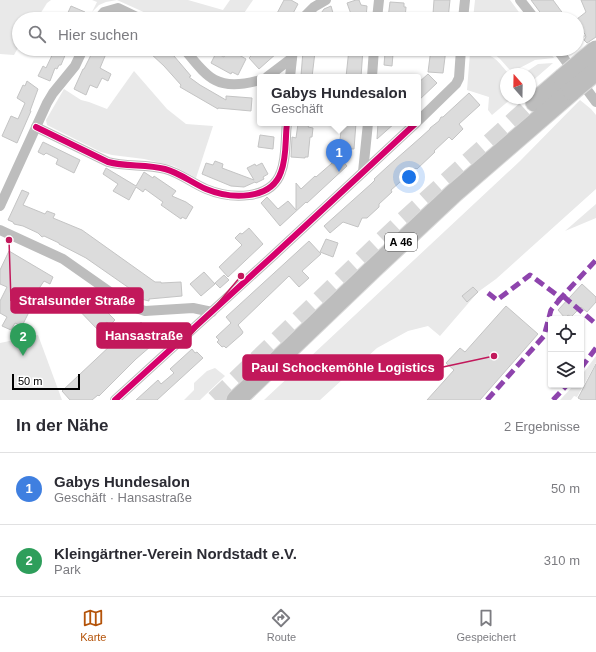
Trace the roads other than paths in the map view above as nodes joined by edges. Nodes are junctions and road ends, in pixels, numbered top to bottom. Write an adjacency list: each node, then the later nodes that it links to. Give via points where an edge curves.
1 (326, 0): 7 (street)
2 (379, 0): 8 (street)
3 (465, 0): 9 (street)
4 (520, 0): 10 (street)
5 (104, 12): 6 (street, via 118,8)
6 (126, 12)
7 (309, 12)
8 (378, 12)
9 (464, 12)
10 (529, 12)
11 (596, 50): 24 (highway, A 46, bridge)
12 (80, 56): 28 (street, via 75,66 53,93)
13 (190, 56): 23 (street, via 215,80 238,84)
14 (290, 56): 20 (street)
15 (293, 56): 21 (street)
16 (374, 56): 22 (street)
17 (461, 56): 27 (street, via 459,78 456,84)
18 (565, 56): 26 (street)
19 (596, 71): 24 (highway, A 46, bridge)
20 (270, 74)
21 (290, 74)
22 (372, 74)
23 (257, 81)
24 (568, 84): 25 (highway, A 46); 37 (highway, A 46)
25 (536, 101)
26 (596, 102)
27 (421, 118)
28 (36, 126): 29 (street, via 108,162 164,169 178,173 206,189 243,196 262,192 281,174); 33 (street)
29 (287, 126)
30 (368, 126): 32 (street)
31 (413, 126): 32 (street)
32 (363, 172): 35 (street)
33 (0, 206)
34 (0, 230): 35 (street, via 63,259 130,306 145,311 193,308)
35 (212, 312): 36 (street)
36 (115, 400)
37 (236, 400)

